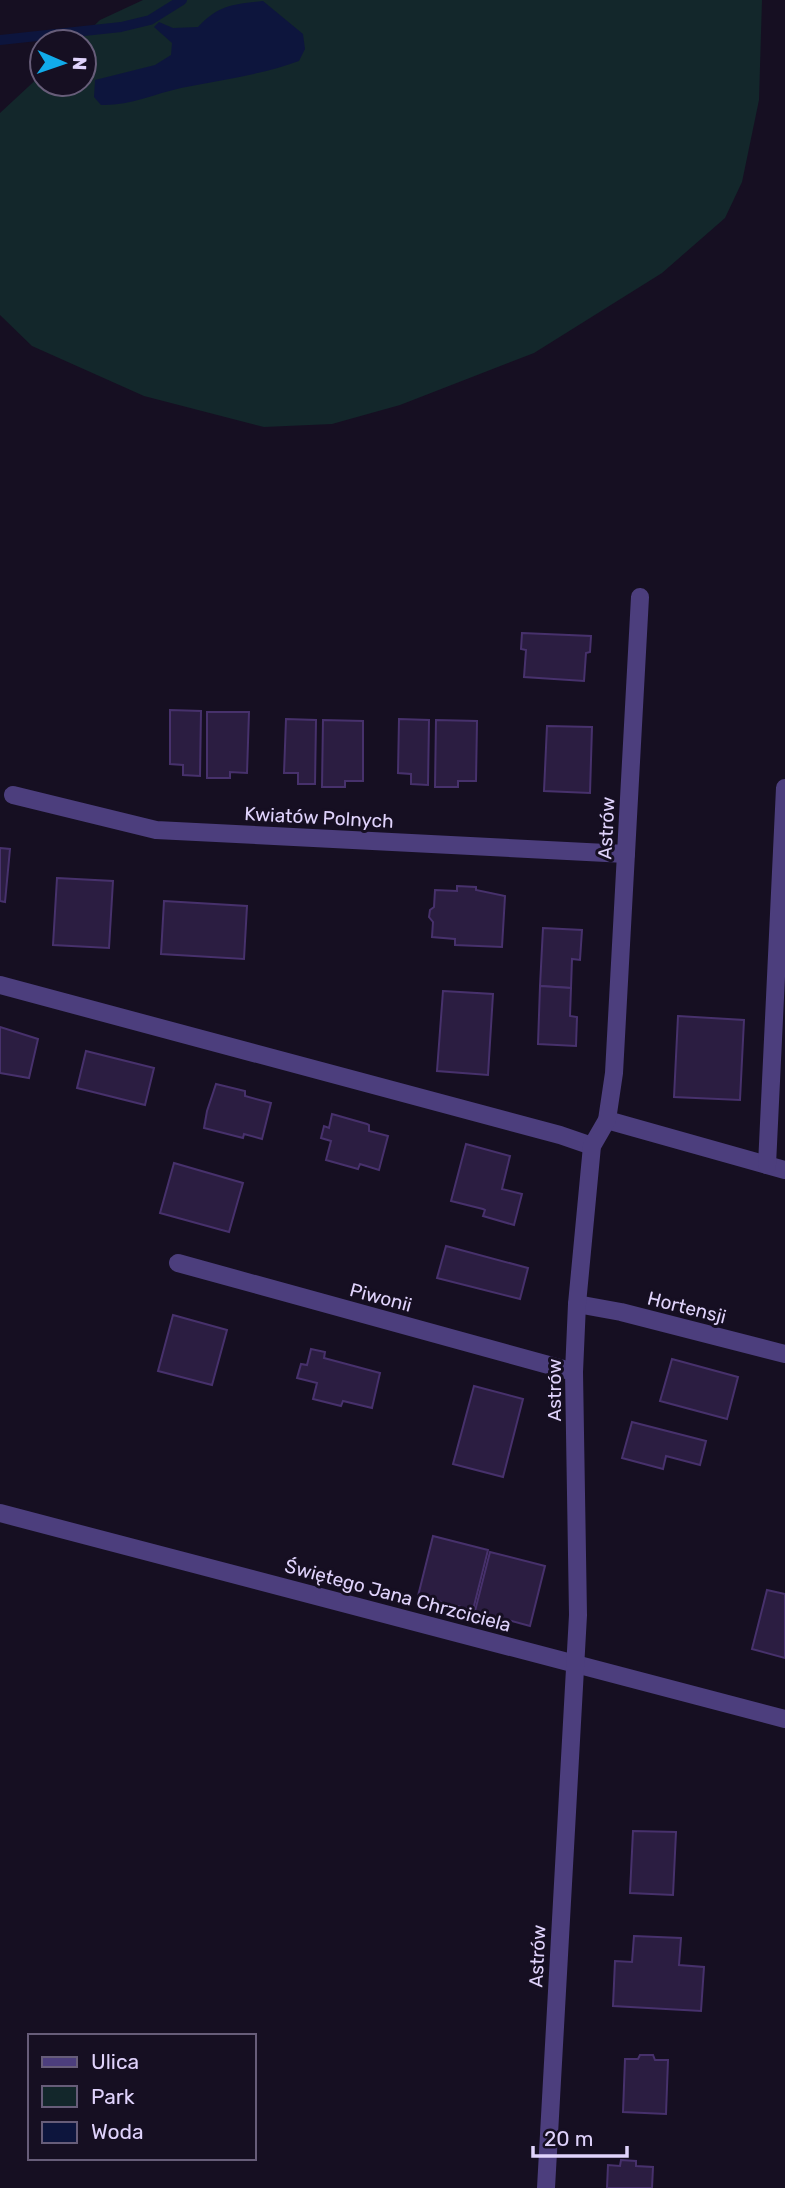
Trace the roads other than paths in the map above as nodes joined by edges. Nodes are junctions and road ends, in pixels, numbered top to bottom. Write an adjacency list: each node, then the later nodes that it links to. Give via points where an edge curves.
1 (640, 597): 4 (street, Astrów)
2 (785, 788): 8 (street)
3 (13, 795): 4 (street, Kwiatów Polnych, via 156,830)
4 (626, 854): 6 (street, Astrów, via 614,1073)
5 (0, 985): 7 (street)
6 (607, 1120): 7 (street, Astrów); 8 (street)
7 (592, 1146): 11 (street, Astrów)
8 (767, 1165): 9 (street)
9 (785, 1170)
10 (177, 1263): 13 (street, Piwonii)
11 (577, 1304): 12 (street, Hortensji); 13 (street, Astrów)
12 (785, 1354)
13 (574, 1372): 15 (street, Astrów, via 578,1615)
14 (0, 1513): 15 (street, Świętego Jana Chrzciciela)
15 (573, 1663): 16 (street, Świętego Jana Chrzciciela); 17 (street, Astrów)
16 (785, 1719)
17 (546, 2188)

